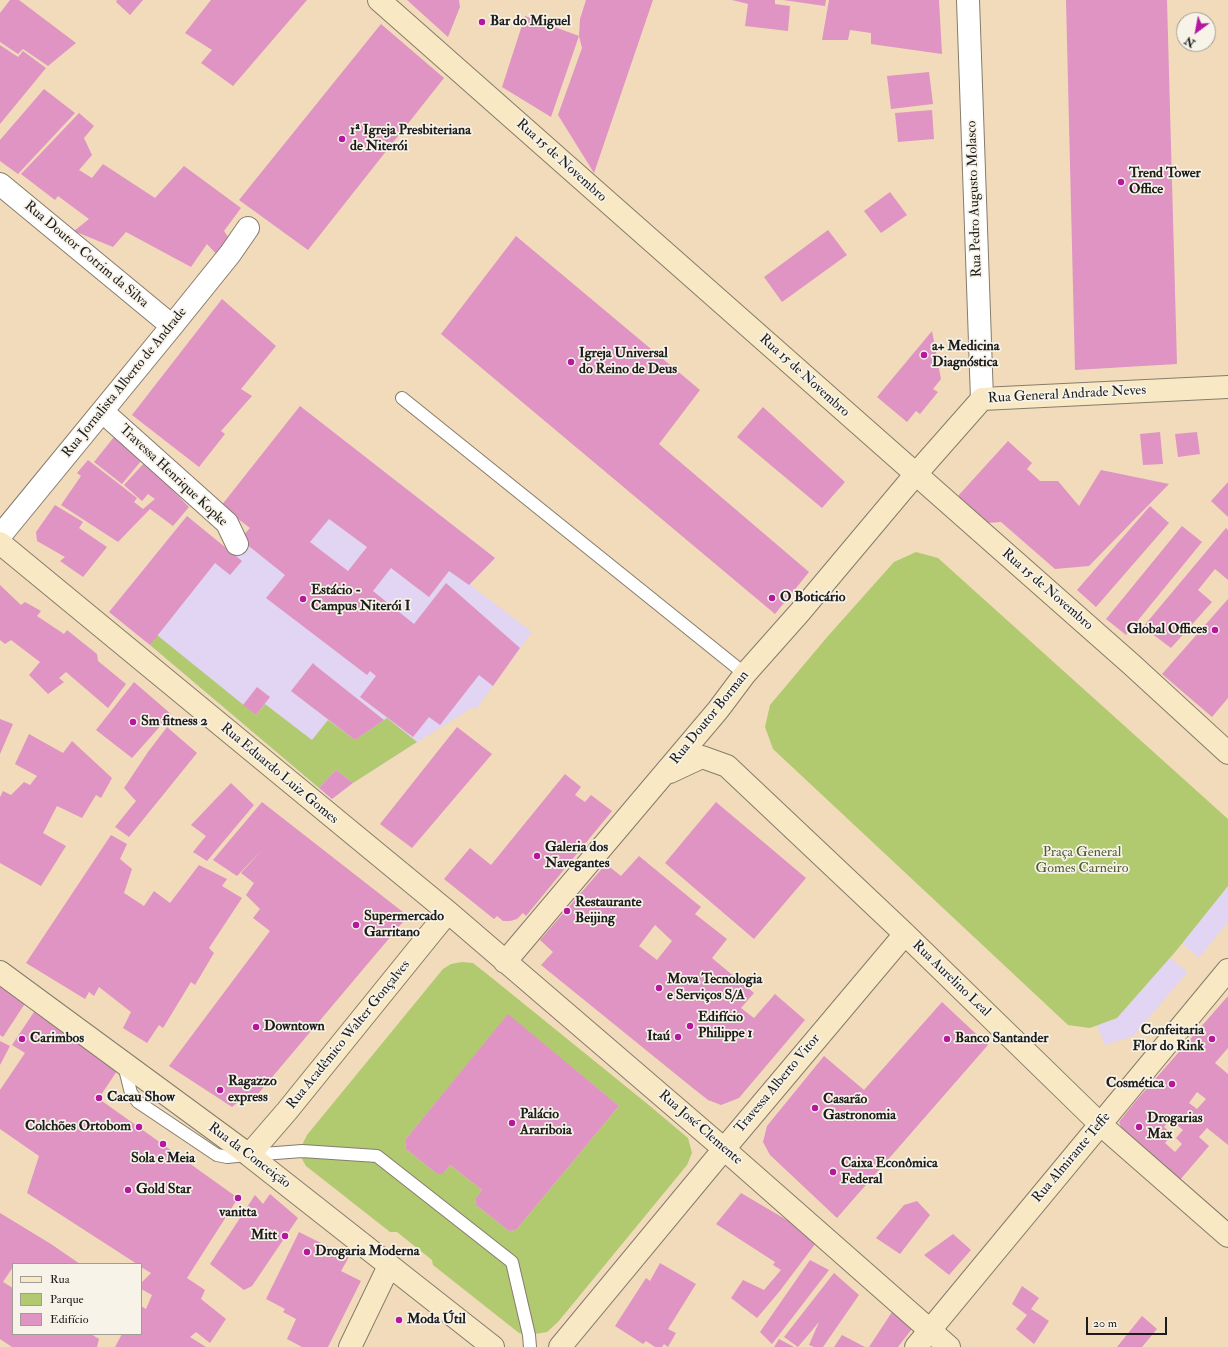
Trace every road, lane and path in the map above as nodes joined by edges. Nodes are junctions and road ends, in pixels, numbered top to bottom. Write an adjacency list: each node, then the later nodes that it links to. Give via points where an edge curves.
1 (379, 0): 10 (street, Rua 15 de Novembro)
2 (968, 0): 8 (street, Rua Pedro Augusto Molasco)
3 (0, 184): 5 (street, Rua Doutor Cotrim da Silva)
4 (248, 228): 5 (street, Rua Jornalista Alberto de Andrade)
5 (172, 326): 9 (street, Rua Jornalista Alberto de Andrade)
6 (1228, 387): 8 (street, Rua General Andrade Neves)
7 (402, 398): 14 (lane)
8 (982, 399): 10 (street, Rua General Andrade Neves)
9 (103, 412): 11 (street, Rua Jornalista Alberto de Andrade); 13 (street, Travessa Henrique Kopke, via 227,523)
10 (915, 475): 14 (street, Rua Doutor Borman); 15 (street, Rua 15 de Novembro, via 1131,664)
11 (0, 536)
12 (0, 542): 17 (street, Rua Eduardo Luiz Gomes)
13 (237, 544)
14 (745, 674): 16 (street, Rua Doutor Borman)
15 (1228, 753)
16 (664, 774): 18 (street, Rua Aurelino Leal, via 702,757 727,766); 19 (street, Rua Doutor Borman)
17 (448, 912): 19 (street, Rua José Clemente); 24 (street, Rua Acadêmico Walter Gonçalves)
18 (905, 934): 22 (street, Rua Aurelino Leal); 23 (street, Travessa Alberto Vitor)
19 (505, 962): 23 (street, Rua José Clemente)
20 (1228, 970): 22 (street, Rua Almirante Teffe)
21 (0, 972): 24 (street, Rua da Conceição)
22 (1100, 1124): 25 (street, Rua Aurelino Leal); 27 (street, Rua Almirante Teffe)
23 (724, 1149): 27 (street, Rua José Clemente); 31 (street, Travessa Alberto Vitor)
24 (249, 1155): 26 (street, Rua da Conceição); 30 (lane, via 302,1151 377,1156 512,1262)
25 (1228, 1236)
26 (389, 1266): 28 (street); 29 (street, Rua da Conceição)
27 (930, 1330): 32 (street, Rua Almirante Teffe); 33 (street, Rua José Clemente)
28 (350, 1347)
29 (493, 1347)
30 (530, 1347)
31 (560, 1347)
32 (916, 1347)
33 (949, 1347)

